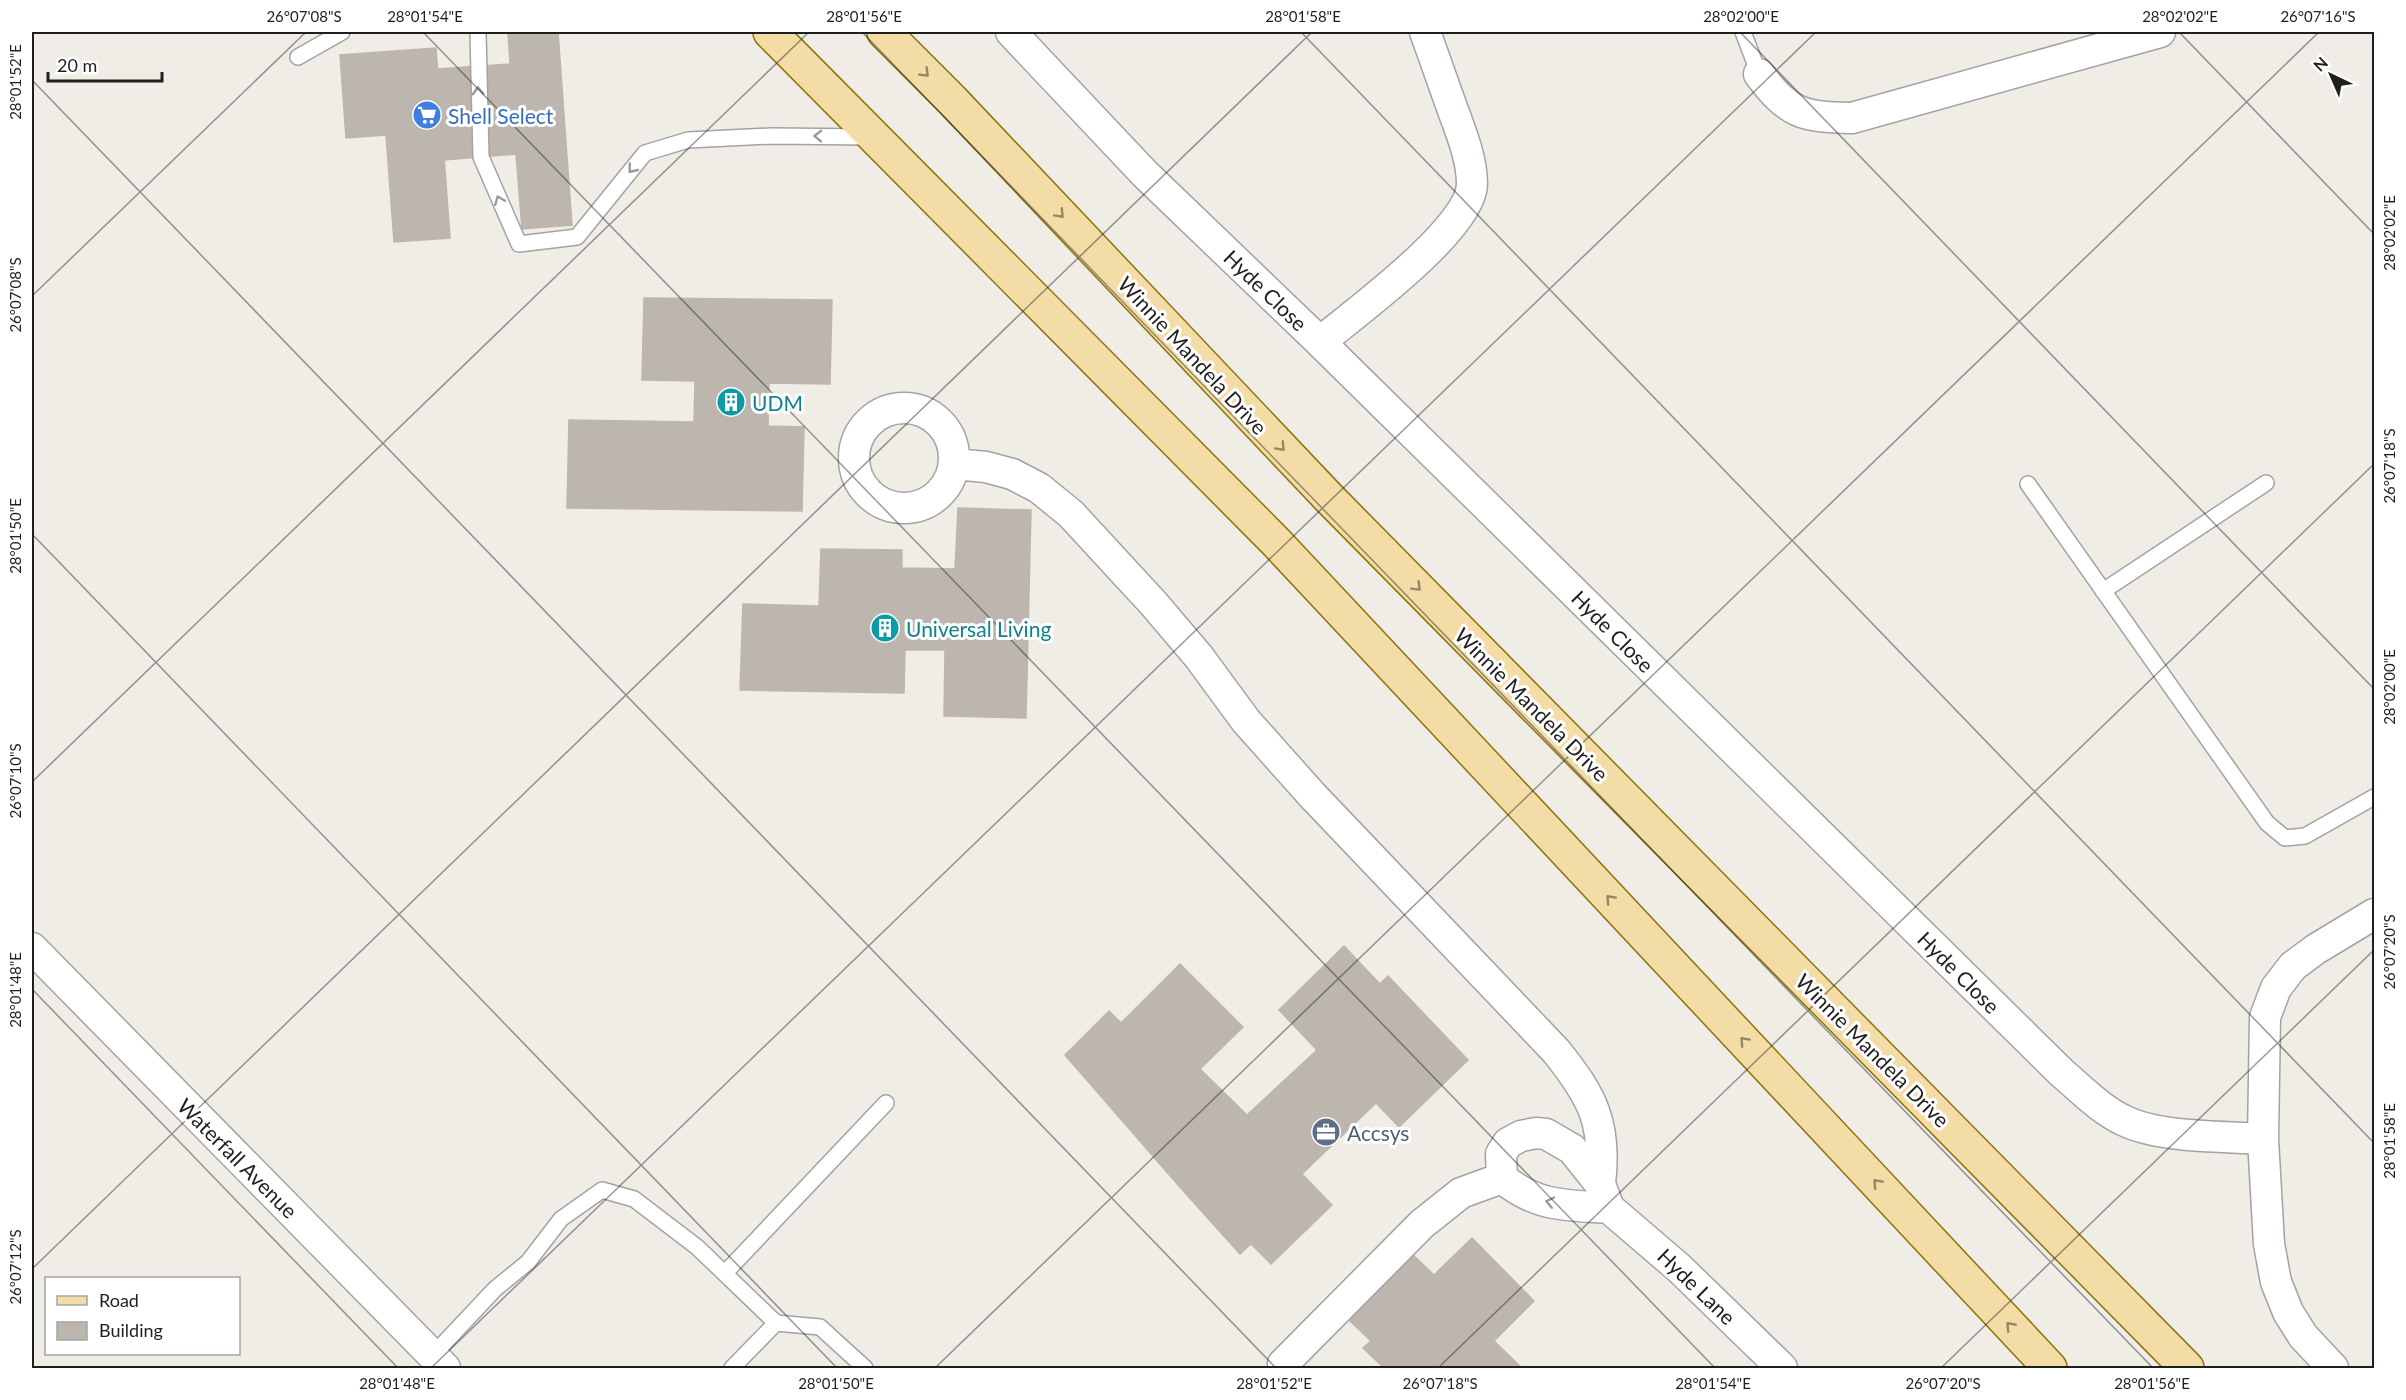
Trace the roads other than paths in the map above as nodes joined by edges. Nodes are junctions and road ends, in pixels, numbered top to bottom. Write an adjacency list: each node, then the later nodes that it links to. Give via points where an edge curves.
1 (342, 32): 9 (lane)
2 (478, 32): 11 (lane, one-way to 2, via 688,140 645,153 577,237 519,244 481,157)
3 (770, 32): 11 (main road)
4 (884, 32): 32 (main road, Winnie Mandela Drive, one-way to 32, via 1329,498)
5 (1011, 32): 12 (street, Hyde Close, via 1145,174)
6 (1425, 32): 12 (street, via 1462,135 1472,185 1463,210 1445,234)
7 (1743, 32): 10 (lane)
8 (2160, 32): 10 (street, via 1852,118 1821,118 1798,111 1777,98)
9 (298, 57)
10 (1759, 74)
11 (876, 137): 31 (main road, one-way to 11, via 1276,542)
12 (1320, 342): 21 (street, Hyde Close, via 2096,1103 2126,1122 2163,1132)
13 (954, 464): 23 (street, via 1012,474 1039,488 1071,514 1154,604 1246,721 1311,795 1556,1051 1592,1102 1601,1129)
14 (2266, 483): 16 (lane)
15 (2028, 484): 16 (lane)
16 (2103, 591): 17 (lane, via 2266,823 2285,838 2305,836)
17 (2374, 797)
18 (2374, 914): 21 (street, via 2293,966 2276,988 2265,1017)
19 (32, 948): 26 (street, Waterfall Avenue)
20 (886, 1103): 24 (lane)
21 (2263, 1139): 33 (street, via 2269,1244 2276,1282 2303,1336)
22 (1502, 1178): 23 (street, one-way to 22, via 1555,1204 1532,1198); 23 (street, Hyde Lane, via 1501,1154 1508,1143 1521,1136 1546,1134 1572,1149); 27 (street, via 1461,1193 1422,1224)
23 (1604, 1196): 30 (street, Hyde Lane)
24 (724, 1273): 25 (lane); 26 (lane, via 697,1246 634,1199 602,1190 561,1220 528,1262 495,1289)
25 (776, 1323): 28 (lane); 29 (lane, via 820,1327)
26 (438, 1362)
27 (1283, 1364)
28 (732, 1368)
29 (865, 1368)
30 (1782, 1368)
31 (2050, 1368)
32 (2187, 1368)
33 (2333, 1368)

